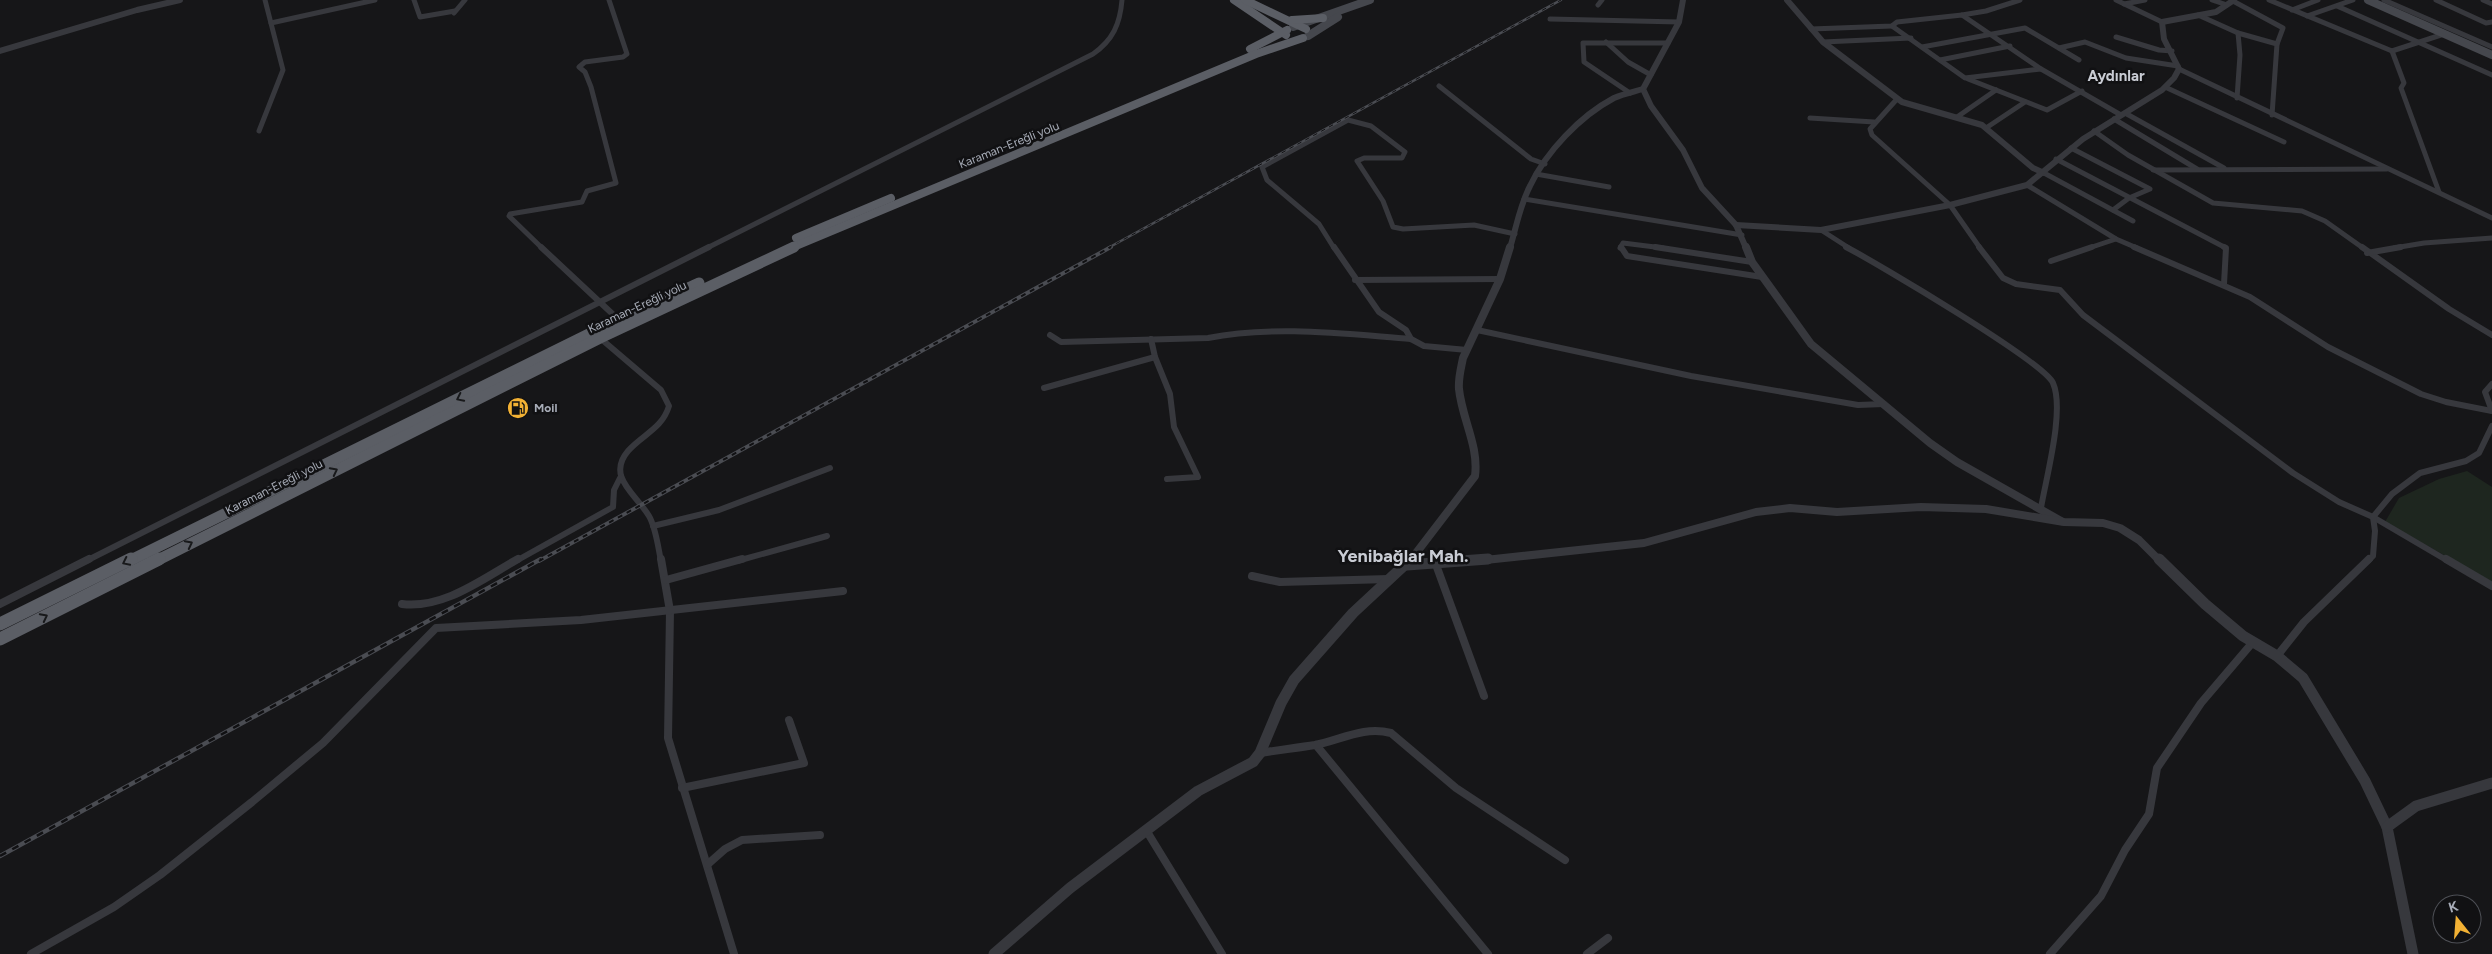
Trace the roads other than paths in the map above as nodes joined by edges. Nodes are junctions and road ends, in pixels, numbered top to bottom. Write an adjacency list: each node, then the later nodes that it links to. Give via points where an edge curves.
1 (180, 0): 61 (street)
2 (265, 0): 42 (street)
3 (375, 0): 42 (street)
4 (414, 0): 5 (street, via 420,17 454,12)
5 (465, 0)
6 (609, 0): 122 (street, via 627,54 579,66 591,88 616,182 587,191 582,202 544,206 509,216)
7 (1122, 0): 122 (street, via 1117,30 1094,54)
8 (1234, 0): 32 (highway)
9 (1245, 0): 36 (highway)
10 (1370, 0): 30 (main road)
11 (1683, 0): 39 (street)
12 (1787, 0): 44 (street)
13 (2020, 0): 33 (street)
14 (2116, 0): 26 (street)
15 (2145, 0): 26 (street)
16 (2212, 0): 28 (street)
17 (2234, 0): 28 (street); 55 (street, via 2283,28)
18 (2269, 0): 31 (street)
19 (2318, 0): 31 (street)
20 (2353, 0): 29 (street)
21 (2368, 0): 47 (main road)
22 (2380, 0): 60 (main road)
23 (2384, 0): 60 (street)
24 (2436, 0): 41 (street, via 2486,23)
25 (2483, 0): 27 (street)
26 (2124, 4): 40 (street)
27 (2492, 4)
28 (2227, 5): 34 (street, via 2216,12)
29 (2337, 6): 35 (street); 53 (street)
30 (1352, 8): 37 (main road); 45 (main road)
31 (2292, 10): 35 (street)
32 (1257, 14): 45 (highway); 56 (highway, via 1270,33)
33 (1962, 15): 43 (street, via 1897,22); 48 (street)
34 (2198, 15): 40 (street); 46 (street)
35 (2307, 16): 63 (street)
36 (1279, 17): 37 (highway, via 1300,20); 45 (highway)
37 (1323, 18): 45 (main road)
38 (1550, 18): 39 (street)
39 (1679, 22): 54 (street)
40 (2162, 22): 62 (street, via 2162,35)
41 (2492, 22)
42 (271, 23): 88 (street, via 283,70)
43 (1892, 26): 44 (street); 50 (street)
44 (1811, 29): 52 (street)
45 (1296, 32): 56 (highway, Karaman-Ereğli yolu); 127 (highway, Karaman-Ereğli yolu, via 1256,54 789,249)
46 (2238, 33): 55 (street); 78 (street)
47 (2444, 34): 53 (street); 64 (main road)
48 (1991, 35): 57 (street); 58 (street); 59 (street, via 2025,28)
49 (2116, 37): 62 (street)
50 (1911, 38): 52 (street); 58 (street)
51 (1606, 42): 54 (street); 69 (street, via 1628,62); 77 (street, via 1583,43 1584,62)
52 (1823, 42): 79 (street)
53 (2417, 42): 63 (street); 70 (street)
54 (1668, 43): 69 (street)
55 (2277, 44): 82 (street)
56 (1257, 46): 123 (highway, Karaman-Ereğli yolu, via 1038,140 815,229)
57 (2010, 46): 65 (street); 68 (street)
58 (1922, 47): 65 (street)
59 (2059, 48): 66 (street); 67 (street, via 2085,42 2126,58)
60 (2492, 48)
61 (0, 50)
62 (2172, 51): 67 (street)
63 (2392, 51): 102 (street, via 2404,83 2401,88 2408,110 2432,165)
64 (2492, 55)
65 (1940, 60): 71 (street)
66 (2080, 60)
67 (2179, 67): 73 (street); 78 (street)
68 (2041, 69): 71 (street); 76 (street)
69 (1650, 75): 74 (street)
70 (2492, 75)
71 (1965, 78): 75 (street)
72 (1439, 86): 93 (street, via 1531,159)
73 (2165, 87): 81 (street); 90 (street)
74 (1644, 89): 77 (street); 109 (street, via 1651,106 1683,150 1702,188)
75 (1996, 90): 80 (street); 83 (street)
76 (2082, 91): 80 (street, via 2047,110); 81 (street)
77 (1630, 93): 93 (street, via 1598,109 1558,146)
78 (2237, 98): 82 (street)
79 (1897, 99): 83 (street); 86 (street)
80 (2025, 102): 87 (street)
81 (2123, 114): 85 (street); 94 (street)
82 (2272, 115): 97 (street)
83 (1957, 117): 87 (street)
84 (1810, 118): 86 (street)
85 (2114, 120): 89 (street); 95 (street)
86 (1874, 122): 105 (street, via 1870,129 1878,142)
87 (1986, 128): 99 (street)
88 (258, 131)
89 (2094, 131): 91 (street); 96 (street)
90 (2284, 142)
91 (2071, 148): 92 (street); 103 (street, via 2150,189)
92 (2056, 159): 99 (street); 103 (street)
93 (1545, 164): 98 (street)
94 (2224, 168): 95 (street); 97 (street)
95 (2197, 169): 96 (street)
96 (2152, 170): 115 (street, via 2213,203 2310,213)
97 (2391, 170): 102 (street)
98 (1536, 174): 101 (street); 104 (street)
99 (2044, 174): 100 (street); 106 (street)
100 (2027, 185): 105 (street); 114 (street)
101 (1609, 187)
102 (2439, 192): 107 (street)
103 (2129, 198): 106 (street); 121 (street, via 2226,248)
104 (1524, 199): 111 (street); 112 (street)
105 (1950, 205): 110 (street); 141 (street, via 2004,278 2016,284 2060,290 2083,314 2293,473 2339,502)
106 (2113, 210): 108 (street)
107 (2492, 218)
108 (2133, 221)
109 (1736, 225): 110 (street); 112 (street)
110 (1821, 230): 140 (street, via 2047,373 2053,381 2055,429)
111 (1515, 234): 119 (street); 120 (street, via 1496,226 1465,224 1393,227 1383,201 1357,161 1364,158 1392,160 1402,158 1405,152 1358,119 1348,120 1262,167 1267,180 1319,224)
112 (1742, 236): 117 (street)
113 (2492, 238): 115 (street, via 2424,243)
114 (2116, 239): 116 (street); 121 (street)
115 (2367, 253): 126 (street)
116 (2051, 261)
117 (1752, 262): 118 (street); 118 (street, via 1629,243 1623,243 1620,248 1627,256)
118 (1762, 277): 134 (street, via 1811,344)
119 (1500, 279): 120 (street); 124 (street)
120 (1356, 280): 128 (street, via 1380,312 1406,330)
121 (2224, 284): 135 (street, via 2277,312 2328,347 2421,394)
122 (600, 304): 123 (street); 152 (street)
123 (620, 320): 155 (highway, Karaman-Ereğli yolu, one-way to 155)
124 (1477, 330): 130 (street); 134 (street, via 1691,376 1858,405)
125 (1050, 336): 129 (street, via 1061,342)
126 (2492, 336)
127 (600, 338): 138 (street, via 661,390 669,406 665,419 628,451 620,465); 156 (highway, Karaman-Ereğli yolu, one-way to 127)
128 (1410, 339): 129 (street, via 1303,330); 130 (street, via 1424,346)
129 (1151, 340): 131 (street)
130 (1467, 350): 146 (street, via 1460,370 1459,390 1477,461 1475,476)
131 (1155, 357): 133 (street); 139 (street, via 1170,394 1174,427 1198,477)
132 (2492, 384): 135 (street, via 2485,392)
133 (1044, 388)
134 (1884, 404): 140 (street, via 1957,462)
135 (2492, 411)
136 (2492, 426): 141 (street, via 2479,453 2466,461 2420,474 2392,494)
137 (830, 468): 143 (street, via 719,510)
138 (620, 478): 143 (street, via 646,510); 153 (street, via 614,490 613,507 446,600 419,606)
139 (1166, 479)
140 (2041, 508): 142 (street)
141 (2373, 517): 150 (street); 158 (street, via 2373,556 2304,622)
142 (2064, 522): 145 (street, via 1986,509 1921,507 1837,512 1790,508 1756,512 1644,543); 157 (street, via 2103,523 2120,528 2139,540 2205,604)
143 (653, 526): 149 (street)
144 (827, 536): 149 (street)
145 (1435, 562): 146 (street); 159 (street)
146 (1407, 565): 148 (street)
147 (1252, 576): 148 (street, via 1280,582)
148 (1390, 579): 162 (street, via 1353,613 1294,680)
149 (666, 580): 154 (street)
150 (2492, 586)
151 (843, 592): 154 (street, via 777,595)
152 (0, 604)
153 (402, 604)
154 (670, 611): 164 (street, via 668,738); 171 (street, via 533,624 436,628 323,743 160,876 114,908)
155 (0, 624)
156 (0, 639)
157 (2253, 642): 158 (street); 177 (street, via 2201,703 2158,768 2149,814 2125,850 2101,896)
158 (2277, 656): 165 (street, via 2303,678 2365,781)
159 (1484, 696)
160 (789, 720): 164 (street, via 804,763)
161 (1316, 745): 162 (street); 168 (street, via 1371,729 1391,734 1456,788); 175 (street)
162 (1260, 753): 166 (street, via 1253,762 1198,791)
163 (2491, 785): 165 (street, via 2416,806)
164 (682, 788): 169 (street)
165 (2387, 827): 178 (street)
166 (1146, 830): 173 (street, via 1070,888); 174 (street)
167 (820, 835): 169 (street, via 742,840)
168 (1565, 860)
169 (708, 864): 172 (street)
170 (1608, 938): 176 (street)
171 (30, 954)
172 (734, 954)
173 (994, 954)
174 (1222, 954)
175 (1488, 954)
176 (1588, 954)
177 (2050, 954)
178 (2413, 954)

